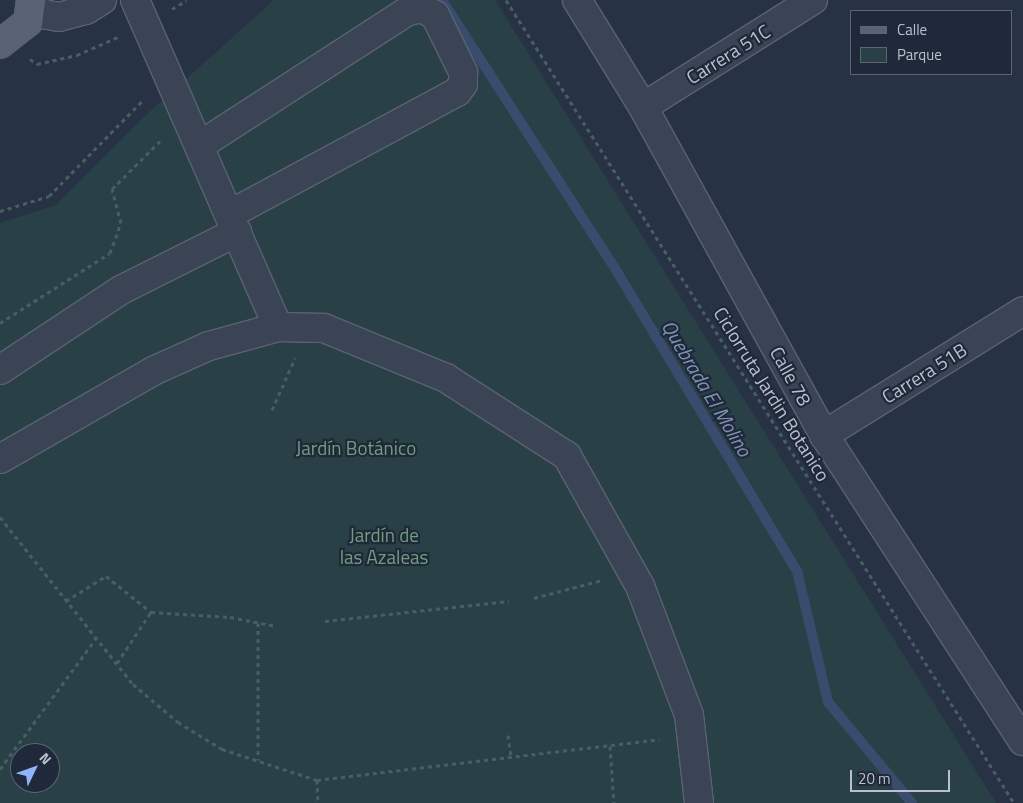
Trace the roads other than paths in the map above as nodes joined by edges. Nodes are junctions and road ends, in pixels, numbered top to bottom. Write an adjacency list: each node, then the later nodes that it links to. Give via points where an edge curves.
1 (102, 0): 5 (street, via 86,10 59,17 43,14)
2 (135, 0): 8 (street)
3 (577, 0): 7 (street, Calle 78)
4 (813, 0): 7 (street, Carrera 51C)
5 (31, 2): 6 (main road, via 28,22)
6 (0, 44)
7 (643, 108): 13 (street, Calle 78)
8 (200, 146): 9 (street); 9 (street, via 408,11 421,8 436,16 463,72 463,84 457,92)
9 (233, 223): 11 (street); 12 (street, via 121,290)
10 (1023, 310): 13 (street, Carrera 51B)
11 (286, 328): 14 (street, via 210,346 153,371); 16 (street, via 324,328 446,378 566,456 631,571 689,715)
12 (0, 370)
13 (824, 435): 15 (street, Calle 78)
14 (0, 459)
15 (1023, 741)
16 (699, 803)

